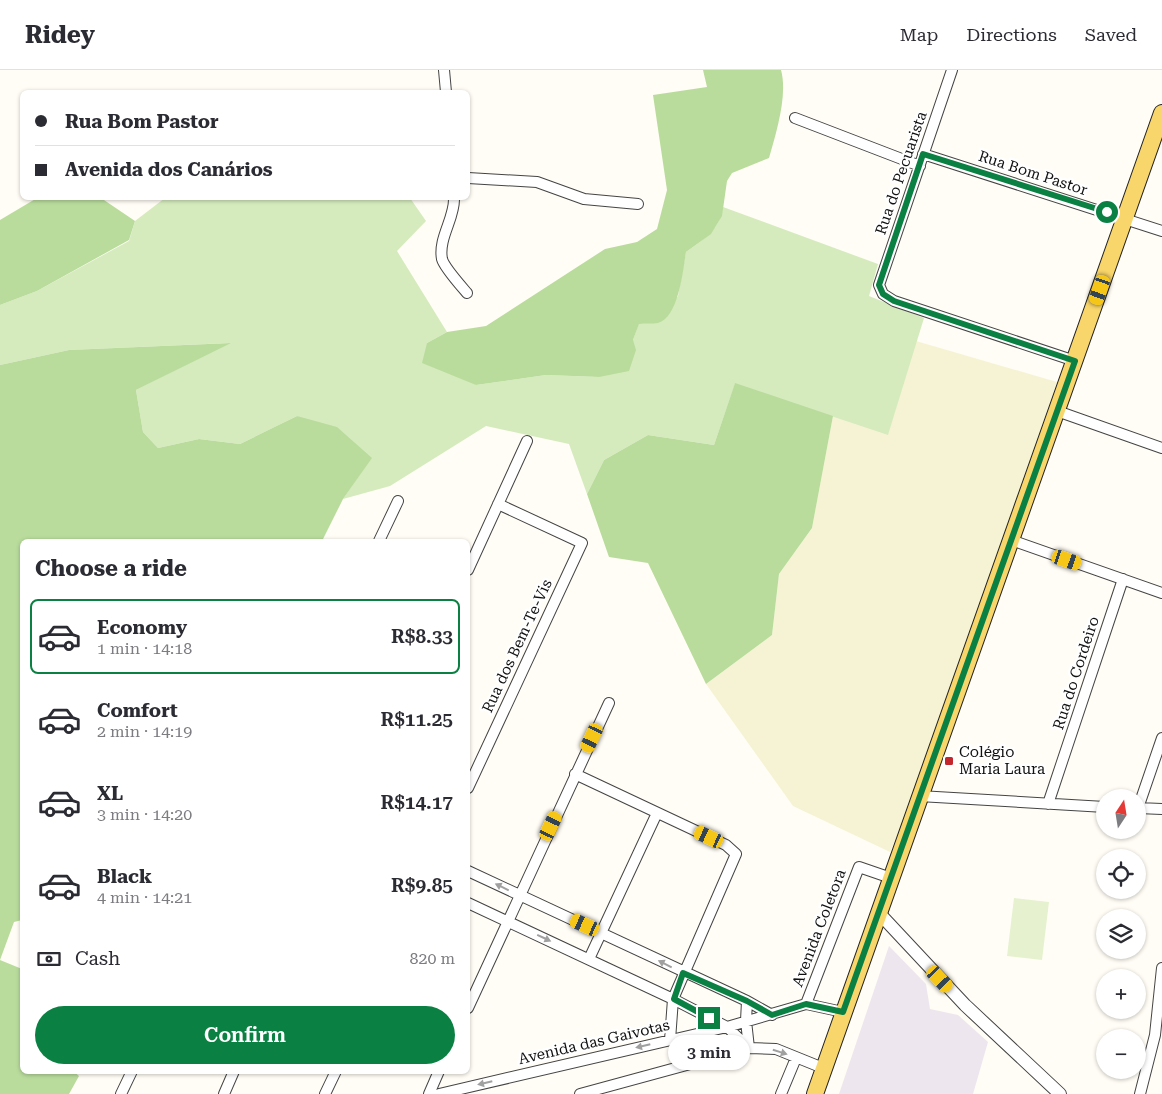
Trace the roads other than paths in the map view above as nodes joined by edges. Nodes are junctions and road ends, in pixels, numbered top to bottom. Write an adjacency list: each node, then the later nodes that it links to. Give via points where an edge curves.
1 (444, 70): 3 (street)
2 (952, 70): 6 (street, Rua do Pecuarista)
3 (446, 90)
4 (1162, 113): 11 (main road)
5 (795, 118): 7 (street)
6 (923, 154): 7 (street, Rua do Pecuarista); 11 (street, Rua Bom Pastor)
7 (920, 166): 14 (street, Rua do Pecuarista, via 879,285 883,294 894,301)
8 (470, 178): 10 (street, via 537,182 584,199)
9 (454, 200): 13 (street, via 442,244 442,260)
10 (638, 204)
11 (1125, 218): 12 (street, Rua Bom Pastor); 14 (main road)
12 (1162, 230)
13 (468, 293)
14 (1075, 361): 15 (main road)
15 (1057, 411): 17 (street); 21 (main road)
16 (527, 441): 19 (street)
17 (1162, 448)
18 (398, 501): 20 (street)
19 (498, 504): 22 (street); 28 (street, Rua dos Bem-Te-Vis, via 582,543)
20 (380, 539)
21 (1011, 540): 23 (street); 30 (main road)
22 (470, 566)
23 (1123, 579): 24 (street); 31 (street, Rua do Cordeiro)
24 (1162, 593)
25 (609, 703): 27 (street)
26 (1162, 738): 29 (street)
27 (575, 774): 35 (street); 38 (street)
28 (470, 784)
29 (1145, 789)
30 (919, 796): 31 (street); 37 (main road)
31 (1048, 804): 32 (street)
32 (1096, 807)
33 (1146, 808): 34 (street)
34 (1162, 809)
35 (657, 813): 42 (street); 45 (street, via 726,845 736,854)
36 (470, 871): 38 (street, one-way to 36)
37 (891, 878): 40 (main road); 49 (street, Avenida Coletora, via 858,867)
38 (519, 895): 41 (street); 42 (street)
39 (470, 904): 41 (street)
40 (878, 912): 50 (main road); 70 (street, via 964,1005)
41 (506, 921): 43 (street, one-way to 43); 48 (street)
42 (602, 932): 43 (street); 45 (street, one-way to 42)
43 (589, 958): 46 (street)
44 (1162, 968): 71 (street, via 1155,1035)
45 (683, 973): 46 (street); 47 (street)
46 (674, 999): 53 (street); 54 (street)
47 (747, 1001): 51 (street); 52 (street)
48 (470, 1003)
49 (806, 1004): 50 (street); 51 (street, Avenida das Gaivotas)
50 (843, 1012): 57 (main road)
51 (772, 1015): 52 (street, Avenida das Gaivotas)
52 (746, 1021): 53 (street, Avenida das Gaivotas); 55 (street)
53 (726, 1027): 54 (street, Avenida das Gaivotas); 55 (street)
54 (670, 1040): 66 (street, Avenida das Gaivotas, one-way to 66)
55 (750, 1048): 56 (street, one-way to 56, via 776,1049); 67 (street)
56 (796, 1058): 57 (street); 68 (street)
57 (823, 1068): 69 (main road)
58 (131, 1074): 62 (street)
59 (233, 1074): 63 (street)
60 (335, 1074): 64 (street)
61 (438, 1074): 65 (street)
62 (121, 1094)
63 (224, 1094)
64 (325, 1094)
65 (429, 1094)
66 (439, 1094)
67 (580, 1094)
68 (782, 1094)
69 (814, 1094)
70 (1060, 1094)
71 (1140, 1094)

